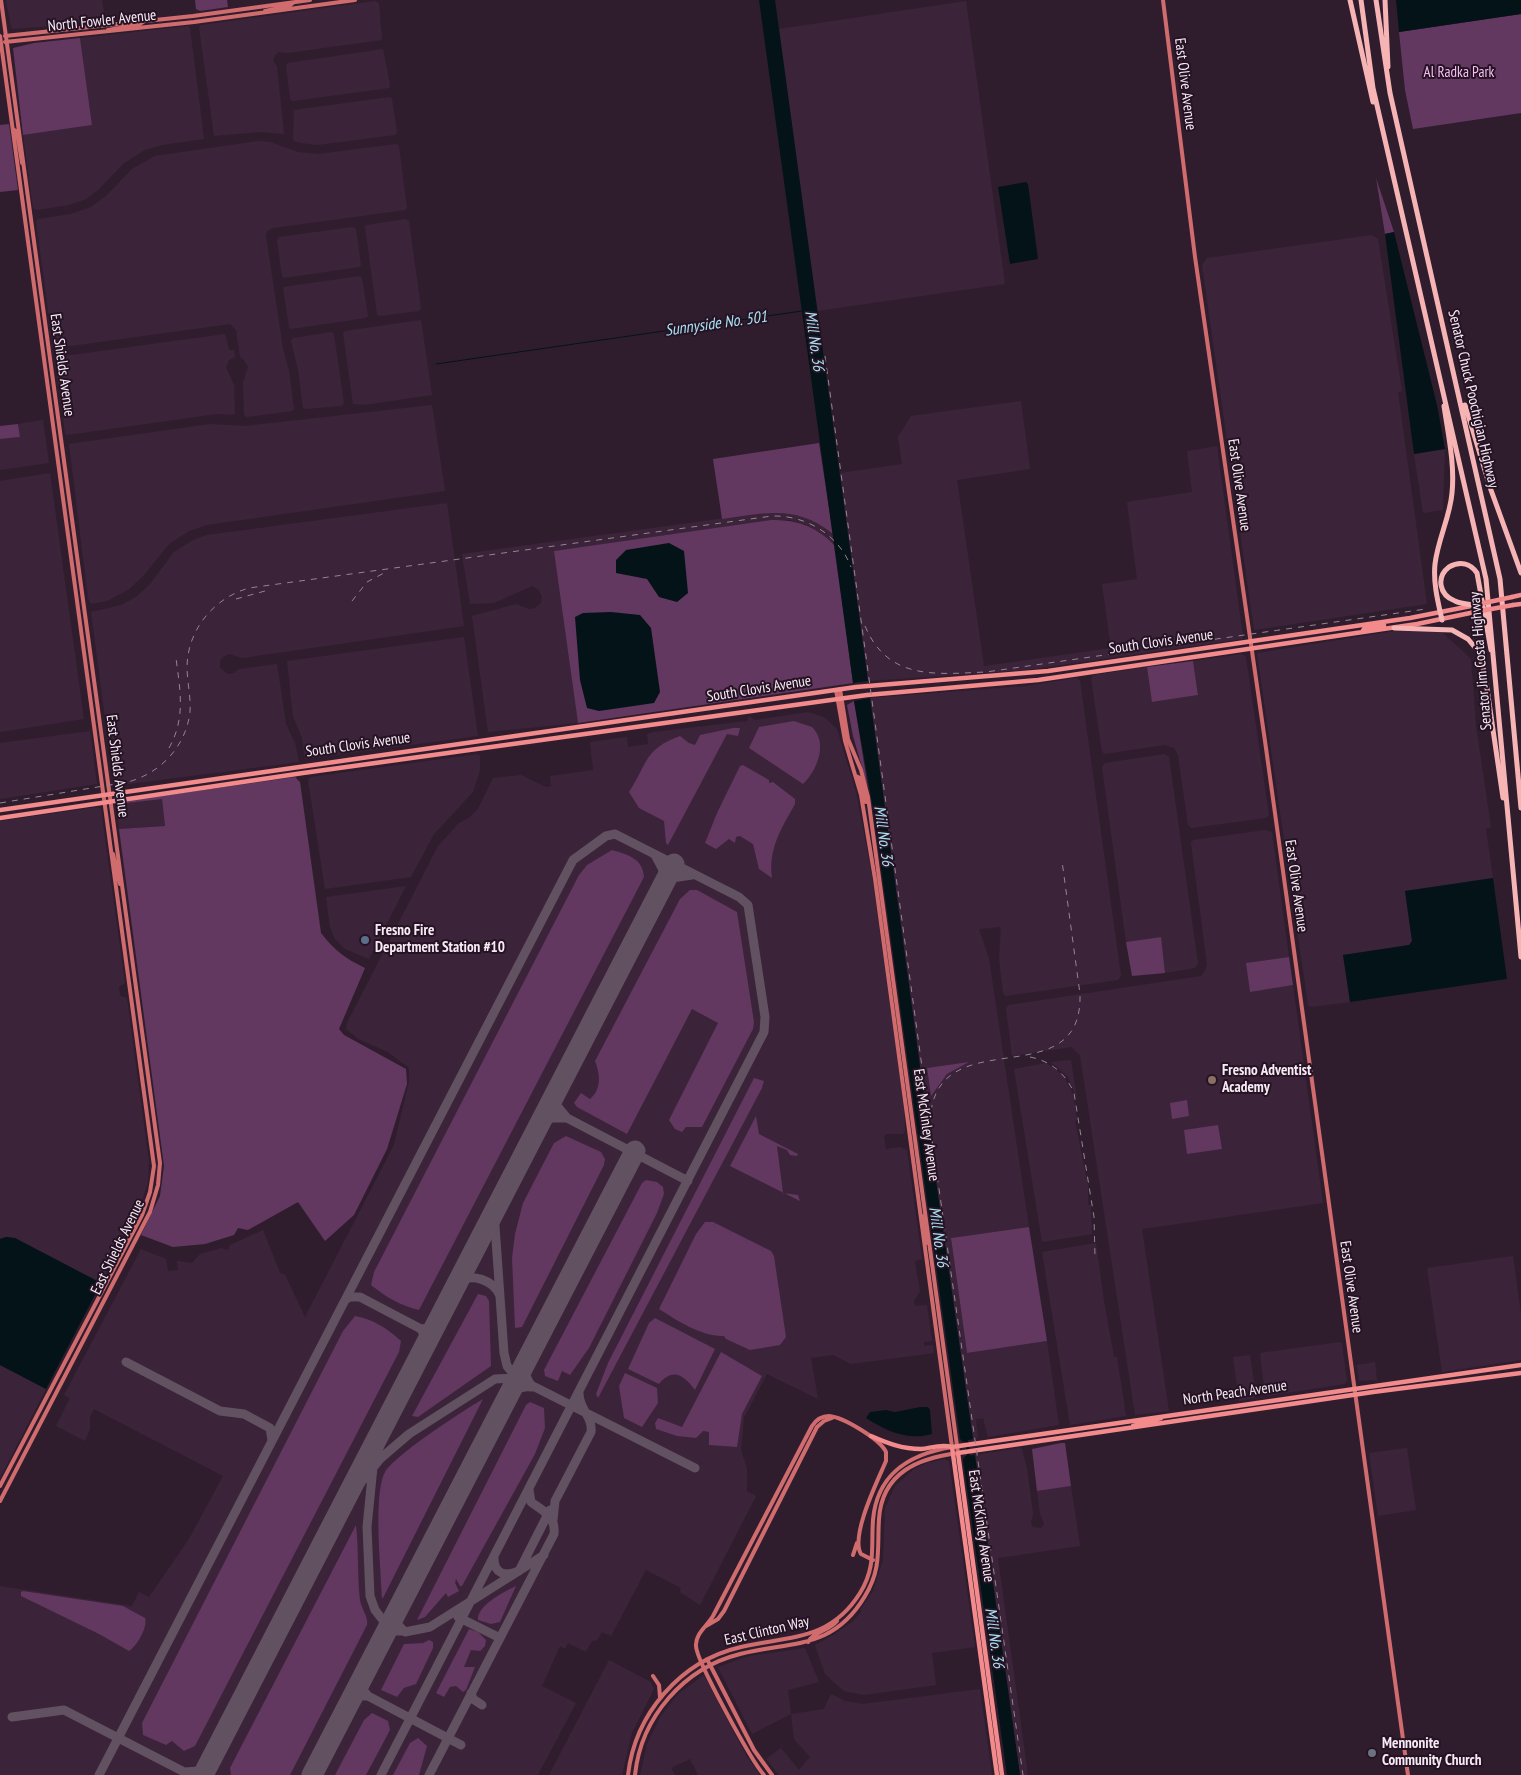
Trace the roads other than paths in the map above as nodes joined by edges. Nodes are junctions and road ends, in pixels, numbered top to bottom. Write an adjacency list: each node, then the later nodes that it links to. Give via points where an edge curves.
1 (1, 0): 13 (main road, East Shields Avenue)
2 (310, 0): 9 (main road, North Fowler Avenue)
3 (355, 0): 10 (main road, North Fowler Avenue)
4 (1163, 0): 32 (main road, East Olive Avenue)
5 (1350, 0): 19 (highway, via 1370,93)
6 (1361, 0): 19 (highway, Senator Chuck Poochigian Highway, via 1369,66)
7 (1376, 0): 17 (highway, Senator Chuck Poochigian Highway)
8 (1385, 0): 17 (highway)
9 (292, 3): 10 (main road); 11 (main road, North Fowler Avenue)
10 (264, 12): 12 (main road, North Fowler Avenue)
11 (143, 22): 12 (main road, via 138,26); 13 (main road, North Fowler Avenue)
12 (98, 32): 15 (main road, North Fowler Avenue)
13 (7, 36): 14 (main road, North Fowler Avenue); 15 (main road, East Shields Avenue)
14 (0, 37): 16 (main road, East Shields Avenue)
15 (8, 42): 16 (main road, North Fowler Avenue); 20 (main road, East Shields Avenue)
16 (1, 43): 18 (main road, East Shields Avenue)
17 (1390, 93): 21 (highway, Senator Chuck Poochigian Highway)
18 (13, 129): 20 (main road, via 16,130); 40 (main road, East Shields Avenue)
19 (1384, 133): 22 (highway, Senator Chuck Poochigian Highway)
20 (25, 169): 40 (main road, East Shields Avenue)
21 (1453, 364): 23 (highway, via 1491,490); 42 (highway, Senator Chuck Poochigian Highway, via 1500,579)
22 (1439, 368): 27 (highway, via 1453,474 1451,502 1436,563 1435,582); 35 (highway, Senator Jim Costa Highway, via 1482,555)
23 (1521, 573)
24 (1521, 595): 26 (main road, South Clovis Avenue, bridge)
25 (1521, 604): 29 (main road, South Clovis Avenue, bridge)
26 (1475, 605): 27 (main road, South Clovis Avenue); 35 (highway, via 1454,601 1443,592 1440,581 1444,571 1460,564 1470,566 1479,577)
27 (1440, 613): 28 (main road, South Clovis Avenue); 29 (highway)
28 (1410, 618): 31 (main road, via 1364,629); 32 (main road, South Clovis Avenue)
29 (1442, 620): 30 (main road, South Clovis Avenue)
30 (1394, 628): 31 (main road, South Clovis Avenue); 46 (highway, via 1452,630 1468,639 1478,651 1485,675)
31 (1362, 633): 33 (main road, South Clovis Avenue)
32 (1249, 642): 33 (main road, East Olive Avenue); 34 (main road, South Clovis Avenue, via 1026,674)
33 (1250, 649): 36 (main road, South Clovis Avenue, via 1028,681); 64 (main road, East Olive Avenue)
34 (838, 689): 36 (main road, East McKinley Avenue); 37 (main road, South Clovis Avenue)
35 (1498, 695): 46 (highway, Senator Jim Costa Highway)
36 (839, 699): 38 (main road, South Clovis Avenue); 39 (main road, East McKinley Avenue, via 845,741); 44 (main road, East McKinley Avenue)
37 (584, 726): 38 (main road); 40 (main road, South Clovis Avenue)
38 (585, 734): 41 (main road, South Clovis Avenue)
39 (856, 776): 44 (main road, via 860,778); 53 (main road, East McKinley Avenue, via 875,879)
40 (106, 793): 41 (main road, East Shields Avenue); 43 (main road, South Clovis Avenue)
41 (107, 801): 45 (main road, South Clovis Avenue); 47 (main road, East Shields Avenue); 48 (main road, East Shields Avenue)
42 (1521, 808)
43 (0, 810)
44 (870, 814): 52 (main road, East McKinley Avenue)
45 (0, 818)
46 (1510, 845): 49 (highway, Senator Jim Costa Highway)
47 (112, 854): 48 (main road, via 116,858); 51 (main road, East Shields Avenue)
48 (123, 893): 50 (main road, East Shields Avenue)
49 (1521, 956)
50 (137, 989): 51 (main road); 77 (main road, East Shields Avenue, via 159,1153 155,1196)
51 (131, 990): 76 (main road, East Shields Avenue, via 153,1148 150,1192 142,1215)
52 (916, 1138): 53 (main road); 55 (main road, East McKinley Avenue)
53 (910, 1139): 54 (main road, East McKinley Avenue)
54 (913, 1164): 55 (main road, via 921,1206); 56 (main road, East McKinley Avenue)
55 (926, 1210): 57 (main road, East McKinley Avenue)
56 (920, 1216): 57 (main road); 74 (main road, East McKinley Avenue)
57 (932, 1253): 74 (main road, East McKinley Avenue)
58 (1521, 1365): 59 (main road, North Peach Avenue)
59 (1500, 1368): 60 (main road, North Peach Avenue); 62 (main road)
60 (1482, 1371): 63 (main road); 64 (main road, North Peach Avenue)
61 (1521, 1373): 62 (main road, North Peach Avenue)
62 (1483, 1377): 63 (main road, North Peach Avenue)
63 (1465, 1380): 65 (main road, North Peach Avenue)
64 (1354, 1388): 65 (main road, East Olive Avenue); 66 (main road, North Peach Avenue)
65 (1355, 1395): 67 (main road, North Peach Avenue); 104 (main road, East Olive Avenue)
66 (1261, 1402): 67 (main road); 68 (main road, North Peach Avenue)
67 (1227, 1413): 71 (main road, North Peach Avenue)
68 (1165, 1416): 70 (main road, North Peach Avenue); 71 (main road)
69 (839, 1419): 73 (main road); 78 (main road, via 824,1417 814,1423); 79 (main road, via 827,1419 817,1427)
70 (1130, 1422): 72 (main road); 74 (main road, North Peach Avenue)
71 (1132, 1428): 72 (main road, North Peach Avenue)
72 (1096, 1433): 75 (main road, North Peach Avenue)
73 (871, 1436): 74 (main road, North Peach Avenue, via 903,1447); 80 (main road, via 884,1447 887,1458)
74 (955, 1447): 75 (main road, East McKinley Avenue); 83 (main road, East Clinton Way, via 918,1455 888,1478 875,1508)
75 (956, 1453): 81 (main road, East McKinley Avenue); 84 (main road, East Clinton Way, via 917,1462 890,1486 880,1514); 85 (main road, East McKinley Avenue)
76 (0, 1486)
77 (0, 1501)
78 (772, 1502): 79 (main road); 87 (main road, via 713,1616)
79 (778, 1505): 87 (main road, via 724,1611)
80 (859, 1533): 82 (main road); 83 (main road, via 860,1551)
81 (964, 1538): 85 (main road); 94 (main road, East McKinley Avenue)
82 (853, 1556)
83 (873, 1559): 84 (main road); 86 (main road, East Clinton Way, via 862,1590)
84 (877, 1566): 88 (main road, East Clinton Way, via 866,1594 851,1614 832,1630)
85 (976, 1583): 96 (main road, East McKinley Avenue)
86 (840, 1617): 88 (main road); 89 (main road, East Clinton Way, via 806,1636 736,1648)
87 (704, 1627): 90 (main road, via 696,1645)
88 (808, 1642): 91 (main road, East Clinton Way, via 741,1653)
89 (707, 1660): 90 (main road, East Clinton Way); 91 (main road)
90 (702, 1662): 92 (main road); 95 (main road, East Clinton Way)
91 (710, 1665): 92 (main road, East Clinton Way); 101 (main road, via 754,1750)
92 (704, 1668): 99 (main road, East Clinton Way, via 677,1688 657,1712 641,1746); 100 (main road)
93 (653, 1676): 95 (main road, via 659,1685)
94 (984, 1685): 96 (main road, via 988,1689); 102 (main road, East McKinley Avenue)
95 (659, 1698): 97 (main road, East Clinton Way)
96 (995, 1722): 103 (main road, East McKinley Avenue)
97 (635, 1742): 98 (main road, East Clinton Way); 99 (main road, via 631,1769)
98 (628, 1775)
99 (634, 1775)
100 (764, 1775)
101 (772, 1775)
102 (996, 1775)
103 (1002, 1775)
104 (1408, 1775)

